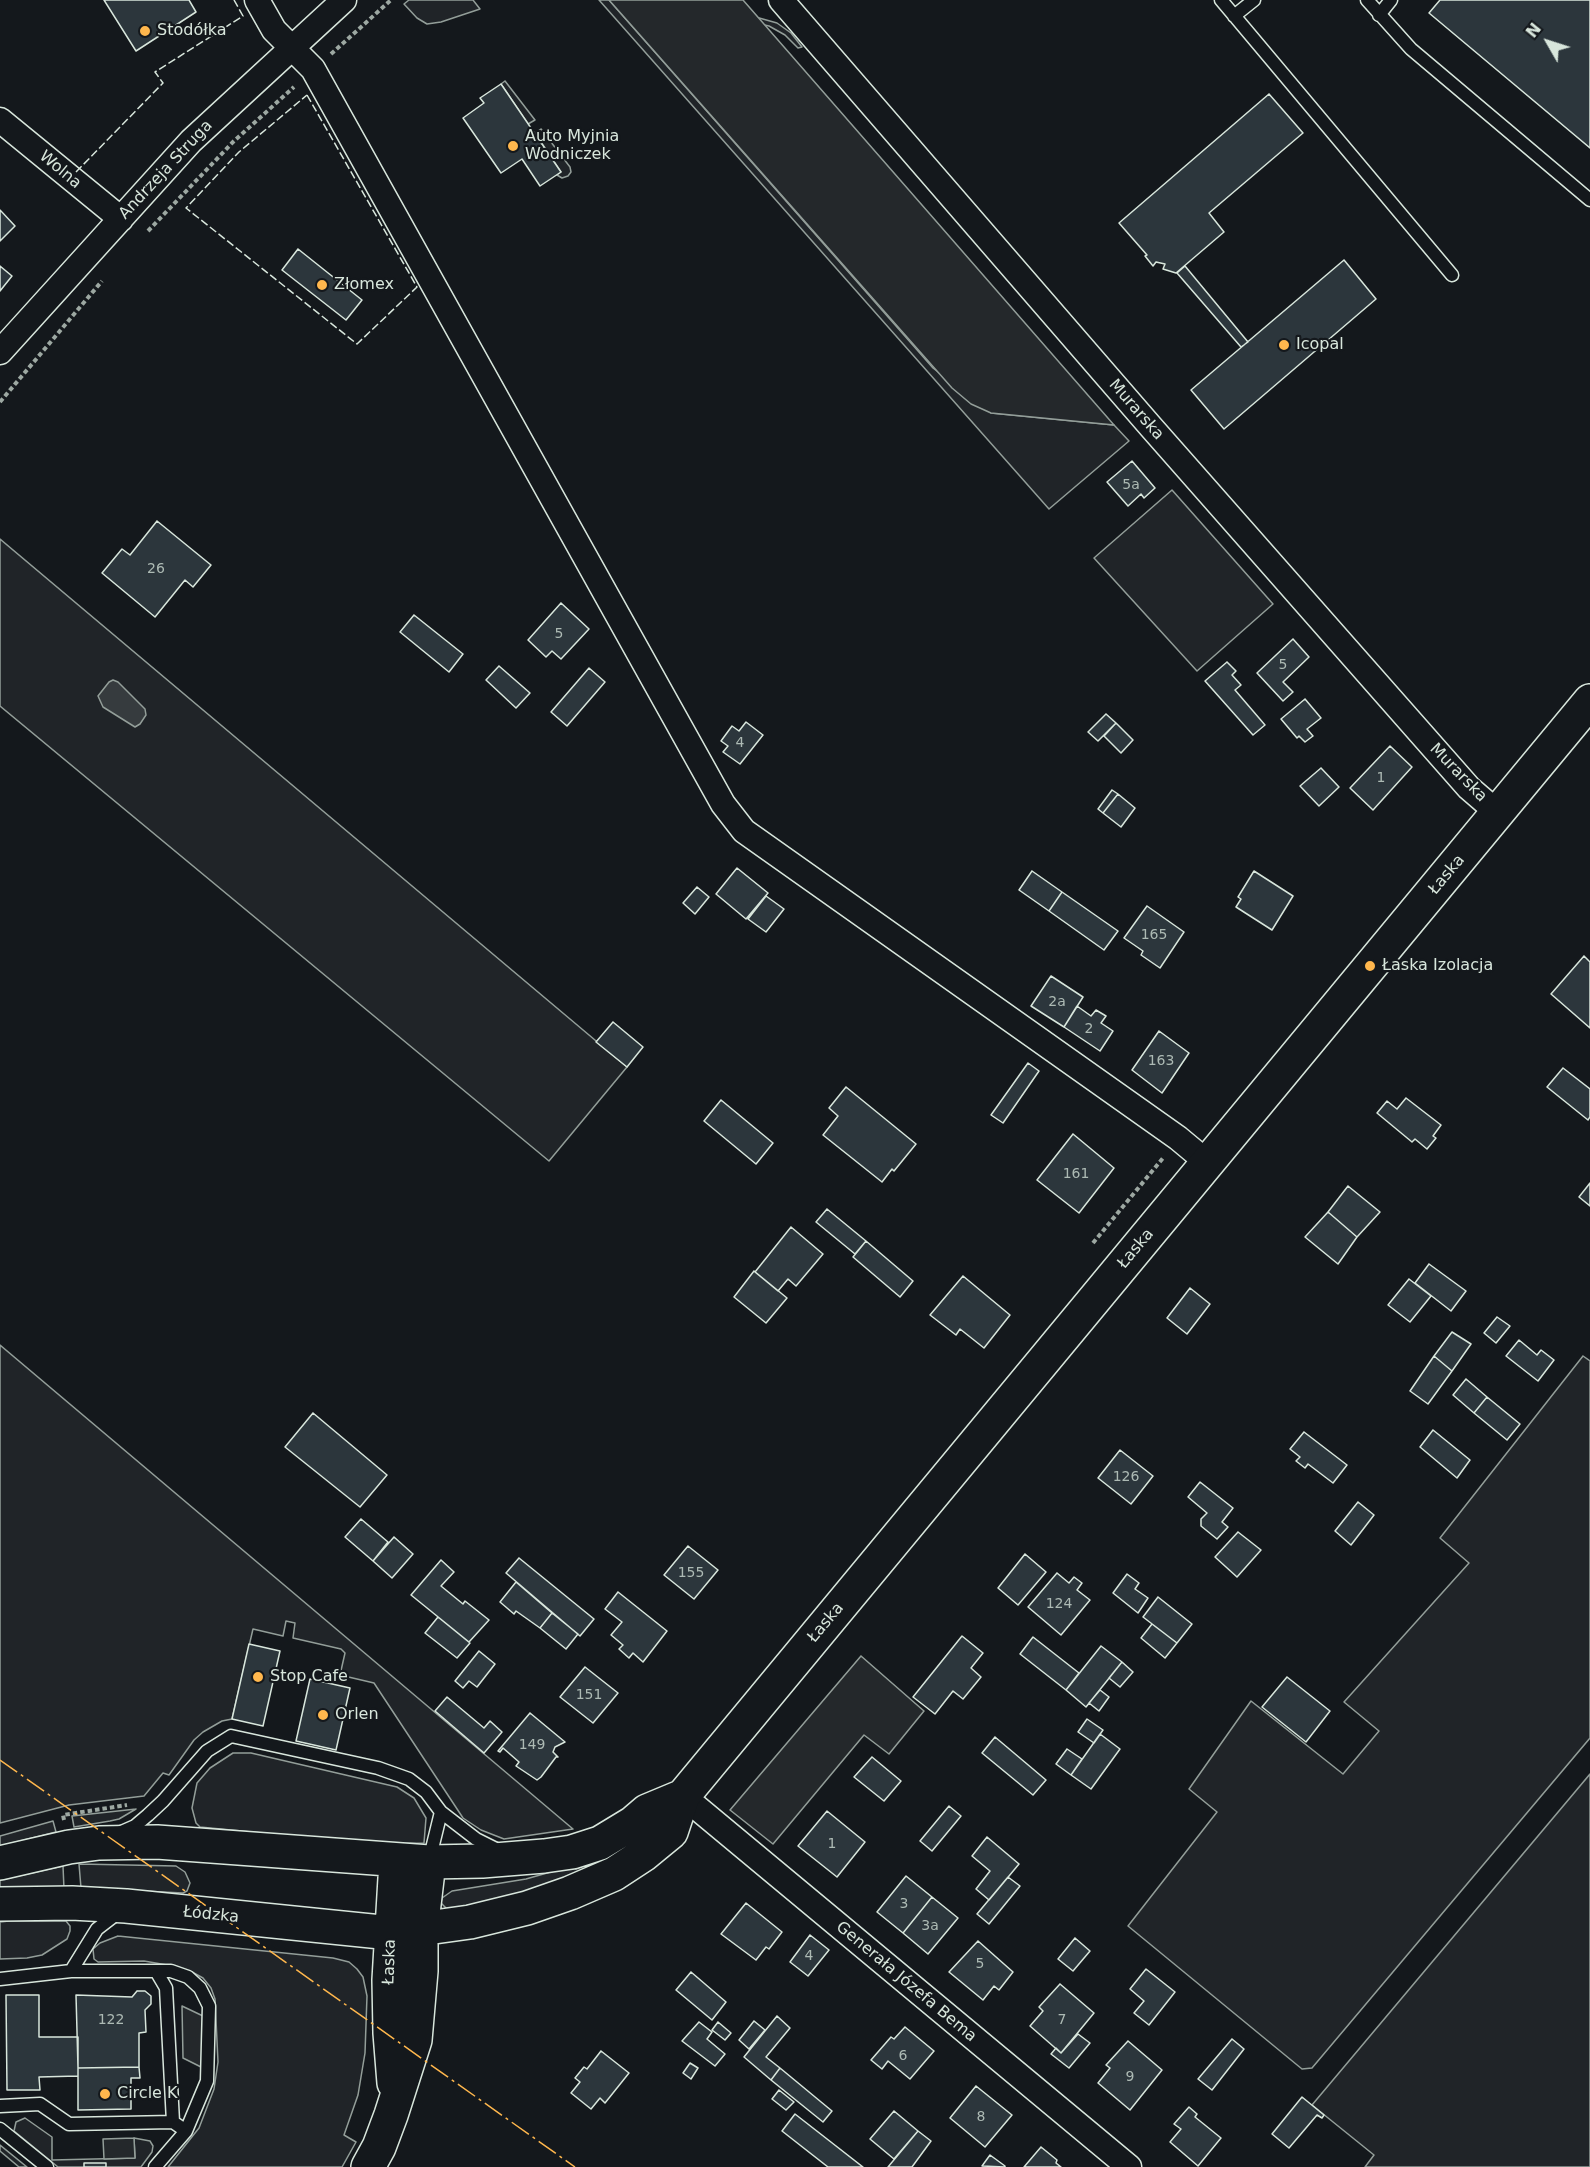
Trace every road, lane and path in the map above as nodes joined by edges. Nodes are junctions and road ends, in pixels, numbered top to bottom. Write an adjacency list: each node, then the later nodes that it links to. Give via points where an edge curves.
1 (257, 0): 11 (street, via 274,30)
2 (344, 0): 11 (street, Andrzeja Struga)
3 (391, 0): 12 (path)
4 (781, 0): 22 (street, Murarska, via 1469,788)
5 (1221, 0): 10 (lane)
6 (1254, 0): 10 (lane)
7 (1367, 0): 9 (lane)
8 (1391, 0): 9 (lane)
9 (1379, 15): 14 (lane, via 1411,49)
10 (1234, 16): 18 (lane)
11 (291, 47): 12 (street); 15 (street, Andrzeja Struga, via 191,141)
12 (313, 69): 16 (path, via 234,141); 23 (street, via 723,804 744,831)
13 (0, 120): 15 (street, Wolna)
14 (1590, 200)
15 (121, 219): 19 (street, Andrzeja Struga)
16 (146, 232)
17 (107, 275): 20 (path)
18 (1452, 275)
19 (0, 352)
20 (0, 402)
21 (1590, 701): 22 (main road, Łaska)
22 (1498, 813): 23 (main road, Łaska)
23 (1208, 1163): 26 (main road, Łaska)
24 (1156, 1167): 25 (path)
25 (1093, 1243)
26 (682, 1796): 31 (main road, Łaska, via 647,1811 600,1843 572,1852); 37 (main road, Łaska, via 671,1832 614,1874 526,1908 470,1922); 48 (street, Generała Józefa Bema)
27 (163, 1802): 28 (lane, via 207,1751 231,1736 378,1768 409,1779 426,1792); 29 (path); 30 (lane, via 135,1826)
28 (441, 1812): 31 (lane, via 476,1839); 33 (lane)
29 (63, 1815)
30 (99, 1843): 32 (main road, via 157,1842); 34 (main road)
31 (512, 1859): 33 (main road, Łaska)
32 (396, 1861): 33 (main road, Łaska); 37 (main road, Łaska)
33 (429, 1862): 37 (main road, Łaska)
34 (0, 1863)
35 (0, 1904): 36 (main road, Łódzka)
36 (126, 1906): 37 (main road, Łódzka); 38 (lane, via 97,1929)
37 (406, 1931): 47 (main road, Łaska, via 390,2033 396,2096)
38 (71, 1971): 39 (lane); 40 (lane)
39 (156, 1971): 42 (lane, via 166,1988); 44 (lane, via 188,1977 200,1988 209,2006 207,2081)
40 (0, 1979)
41 (0, 2106): 42 (lane, via 40,2104 69,2124)
42 (173, 2122): 44 (lane)
43 (0, 2129): 45 (lane)
44 (186, 2131): 46 (lane)
45 (47, 2167)
46 (155, 2167)
47 (368, 2167)
48 (1129, 2167)

